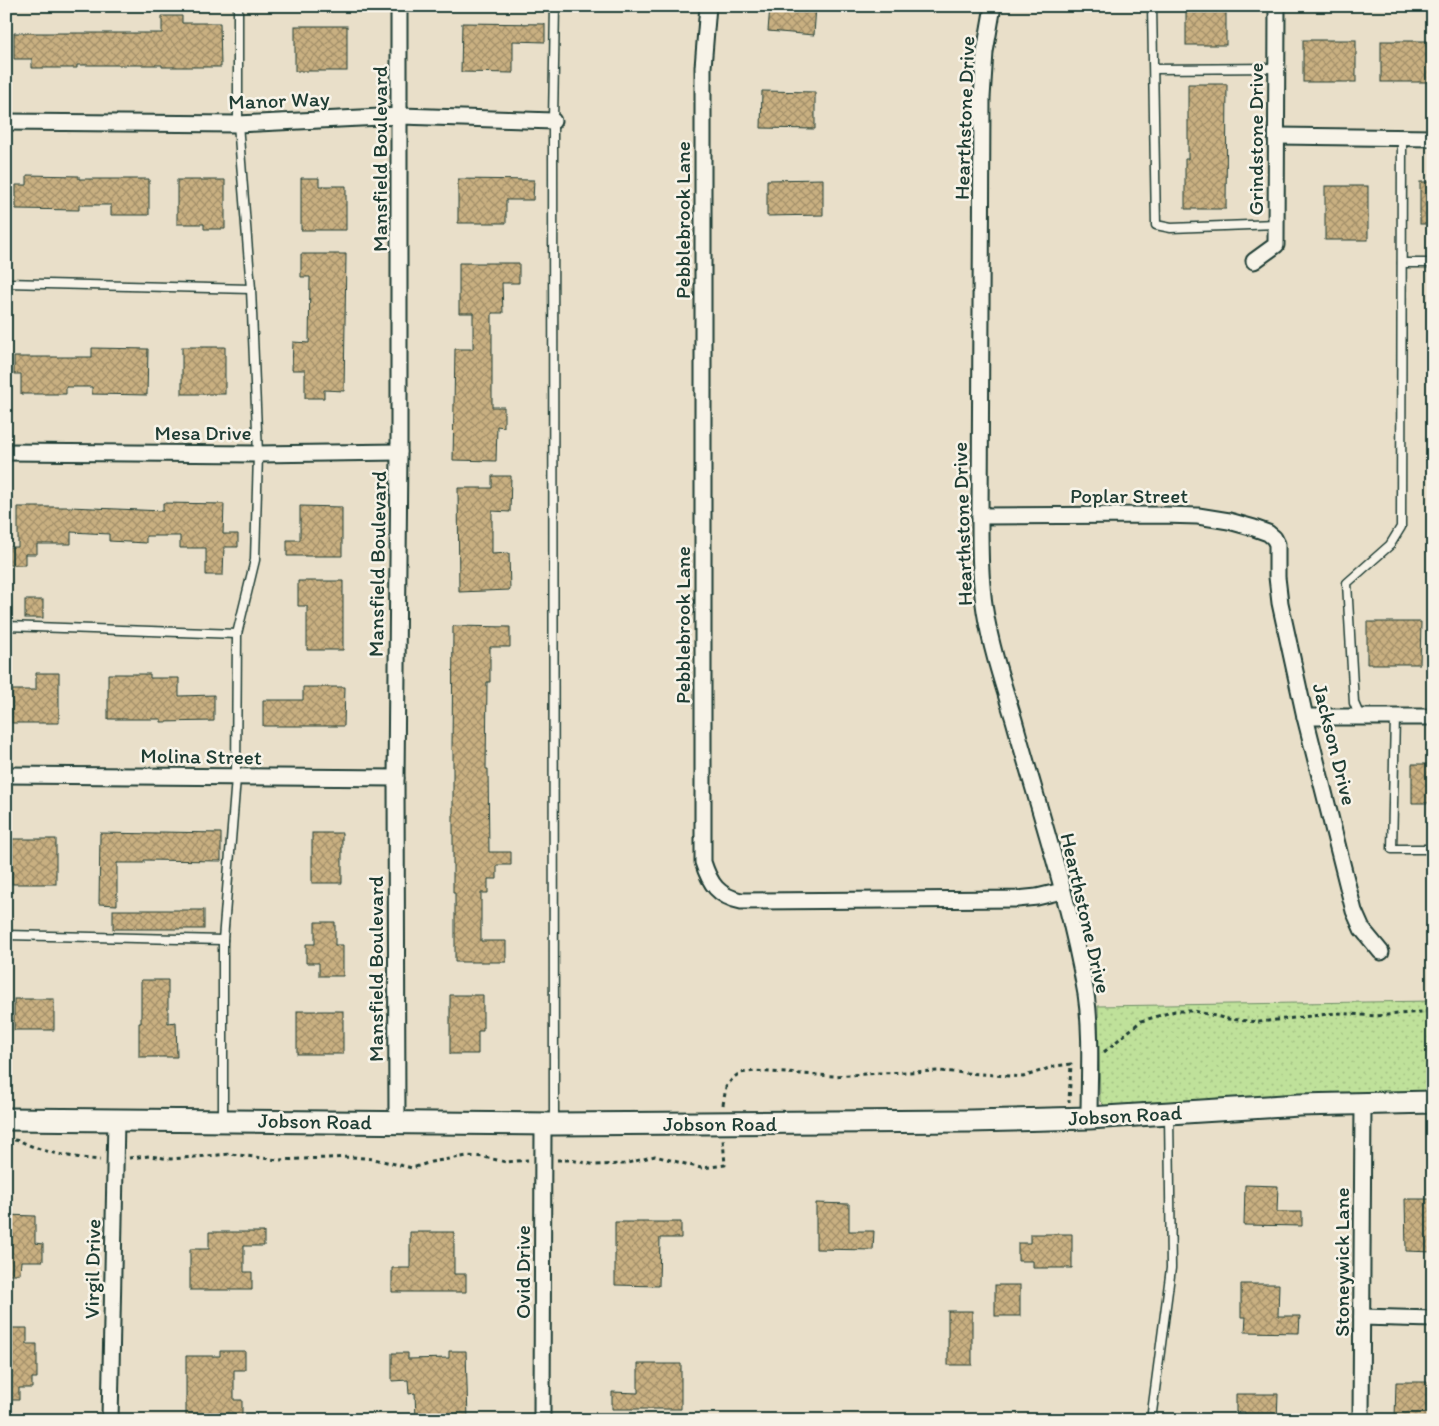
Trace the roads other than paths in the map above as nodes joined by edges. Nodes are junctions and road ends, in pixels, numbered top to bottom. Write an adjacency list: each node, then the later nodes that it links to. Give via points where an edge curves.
1 (238, 6): 13 (lane)
2 (400, 6): 10 (street, Mansfield Boulevard)
3 (555, 6): 11 (lane)
4 (708, 6): 38 (street, Pebblebrook Lane, via 703,67 703,862 708,879 727,898 742,901 1017,899)
5 (993, 6): 26 (street, Hearthstone Drive, via 982,98)
6 (1152, 6): 9 (lane)
7 (1277, 6): 8 (street, Grindstone Drive)
8 (1277, 68): 9 (lane); 14 (street, Grindstone Drive)
9 (1154, 69): 17 (lane, via 1156,225 1171,228)
10 (401, 116): 11 (street, Manor Way); 13 (street, Manor Way); 24 (street, Mansfield Boulevard)
11 (553, 121): 50 (lane)
12 (6, 122): 13 (street, Manor Way)
13 (238, 124): 22 (lane)
14 (1277, 136): 15 (street); 17 (street, Grindstone Drive)
15 (1402, 138): 16 (street); 19 (lane)
16 (1433, 138)
17 (1276, 224): 18 (street, Grindstone Drive, via 1276,245)
18 (1254, 261)
19 (1402, 263): 20 (lane); 30 (lane, via 1401,527 1390,545 1347,583 1354,703)
20 (1433, 263)
21 (6, 283): 22 (lane)
22 (251, 289): 25 (lane)
23 (6, 452): 25 (street, Mesa Drive)
24 (399, 452): 25 (street, Mesa Drive); 36 (street, Mansfield Boulevard)
25 (258, 454): 29 (lane, via 255,560)
26 (980, 516): 27 (street, Poplar Street, via 1198,516 1245,525); 38 (street, Hearthstone Drive, via 985,611)
27 (1274, 538): 33 (street, Jackson Drive, via 1280,603)
28 (6, 626): 29 (lane)
29 (236, 634): 35 (lane)
30 (1360, 716): 31 (street); 33 (street)
31 (1395, 717): 32 (street); 37 (lane, via 1392,848)
32 (1433, 717)
33 (1305, 718): 41 (street, Jackson Drive, via 1354,912 1362,929)
34 (6, 775): 35 (street, Molina Street)
35 (236, 778): 36 (street, Molina Street); 40 (lane)
36 (396, 778): 49 (street, Mansfield Boulevard)
37 (1433, 849)
38 (1062, 891): 45 (street, Hearthstone Drive, via 1086,996)
39 (6, 935): 40 (lane)
40 (224, 940): 48 (lane)
41 (1381, 952)
42 (1433, 1102): 43 (street, Jobson Road)
43 (1363, 1104): 44 (street, Jobson Road); 51 (street, Stoneywick Lane)
44 (1170, 1113): 45 (street, Jobson Road); 55 (lane, via 1171,1268)
45 (1089, 1118): 50 (street, Jobson Road)
46 (6, 1119): 47 (street, Jobson Road)
47 (116, 1120): 48 (street, Jobson Road); 53 (street, Virgil Drive)
48 (224, 1121): 49 (street, Jobson Road)
49 (397, 1122): 50 (street, Jobson Road)
50 (549, 1124): 54 (street, Ovid Drive)
51 (1362, 1317): 52 (street); 56 (street, Stoneywick Lane)
52 (1433, 1318)
53 (110, 1420)
54 (542, 1420)
55 (1151, 1420)
56 (1361, 1420)

